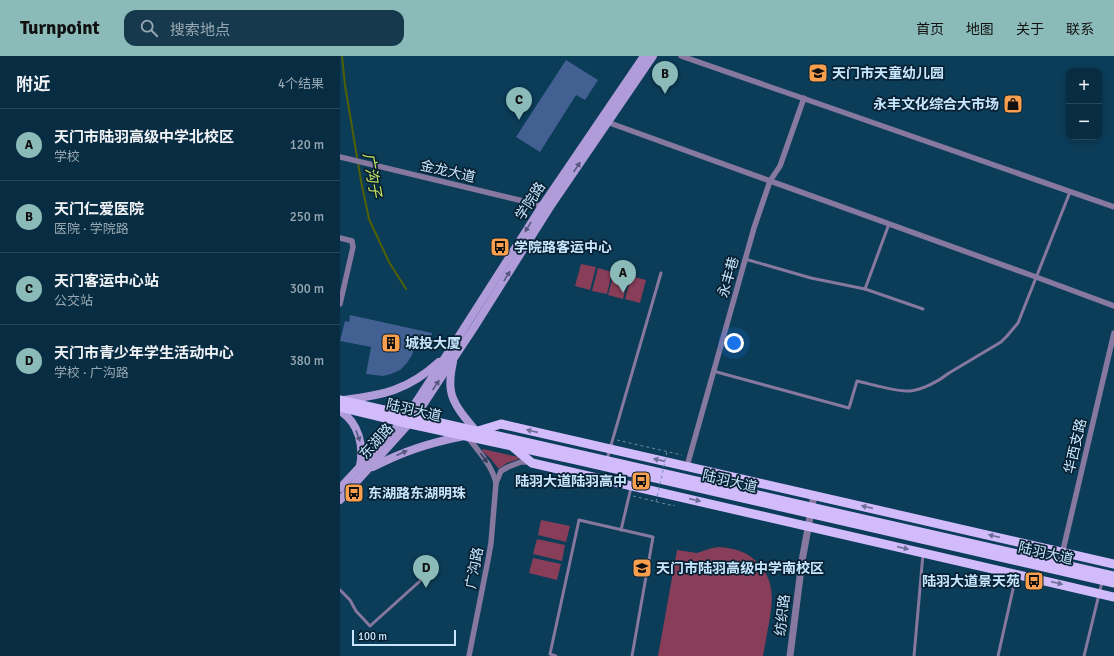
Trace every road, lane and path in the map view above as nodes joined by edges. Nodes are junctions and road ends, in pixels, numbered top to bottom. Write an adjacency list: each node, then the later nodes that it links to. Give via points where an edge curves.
1 (644, 56): 9 (main road, 学院路)
2 (653, 56): 5 (main road, 学院路)
3 (681, 56): 4 (street)
4 (804, 98): 7 (street, 永丰巷, via 780,166); 8 (street)
5 (607, 122): 7 (street); 9 (main road, 学院路, one-way to 5)
6 (340, 157): 9 (street, 金龙大道)
7 (770, 182): 11 (street); 13 (street, 永丰巷)
8 (1070, 192): 10 (street); 15 (lane)
9 (546, 206): 21 (main road, 学院路, via 475,326)
10 (1114, 207)
11 (889, 224): 15 (street); 16 (lane)
12 (340, 238): 17 (street, via 352,241 353,247)
13 (745, 259): 16 (lane, via 811,278); 22 (street, 永丰巷)
14 (661, 272): 29 (lane)
15 (1036, 277): 18 (street); 22 (lane, via 1018,323 1001,342 942,379 917,390 899,390 857,381 849,408)
16 (865, 289): 19 (lane)
17 (340, 304)
18 (1114, 306)
19 (923, 309)
20 (1114, 334): 50 (street, 华西支路)
21 (450, 357): 23 (main road, via 400,388); 26 (main road, 学院路); 27 (main road, via 451,391 457,406)
22 (713, 370): 35 (street, 永丰巷)
23 (340, 400): 26 (main road, 陆羽大道)
24 (340, 407): 26 (main road, 陆羽大道)
25 (340, 411): 36 (main road, one-way to 36, via 352,422 359,436)
26 (408, 420): 27 (main road, 陆羽大道); 28 (main road, 陆羽大道); 36 (main road, 东湖路)
27 (476, 431): 31 (main road, one-way to 27, via 501,424); 33 (main road, 陆羽大道)
28 (467, 436): 30 (main road, 陆羽大道); 36 (main road, one-way to 28, via 426,444); 38 (street, one-way to 38, via 490,467)
29 (613, 439): 31 (lane); 32 (path)
30 (512, 446): 34 (main road); 37 (main road, 陆羽大道)
31 (610, 449): 33 (lane); 35 (main road, one-way to 31)
32 (667, 452): 35 (path); 44 (path, bridge)
33 (607, 460): 46 (main road, 陆羽大道)
34 (532, 462): 38 (street, via 521,462 501,471); 39 (main road)
35 (688, 462): 41 (main road)
36 (363, 468): 40 (main road, 东湖路); 43 (main road, 东湖路)
37 (634, 474): 39 (lane); 46 (main road, 陆羽大道)
38 (496, 483): 61 (street, 广沟路, via 491,543)
39 (631, 486): 47 (main road, one-way to 47); 48 (lane)
40 (340, 488)
41 (814, 495): 46 (street, 纺织路); 50 (main road, one-way to 41)
42 (639, 498): 44 (path)
43 (340, 500)
44 (656, 502): 45 (path)
45 (674, 506)
46 (812, 510): 47 (street, 纺织路); 51 (main road, 陆羽大道); 56 (main road, 陆羽大道)
47 (809, 526): 49 (main road, one-way to 49); 64 (street, 纺织路)
48 (621, 530): 62 (lane, via 580,520 550,654); 63 (lane, via 653,537)
49 (923, 552): 54 (main road); 65 (lane)
50 (1062, 552): 51 (street, 华西支路); 52 (main road)
51 (1060, 563): 55 (main road, 陆羽大道)
52 (1114, 564)
53 (430, 572): 58 (lane, via 370,626)
54 (1017, 574): 59 (main road, one-way to 59); 66 (lane)
55 (1114, 576)
56 (1102, 580): 57 (main road, 陆羽大道); 59 (lane)
57 (1114, 583)
58 (340, 590)
59 (1099, 593): 60 (main road); 67 (lane)
60 (1114, 597)
61 (469, 656)
62 (556, 656)
63 (632, 656)
64 (790, 656)
65 (914, 656)
66 (998, 656)
67 (1084, 656)

